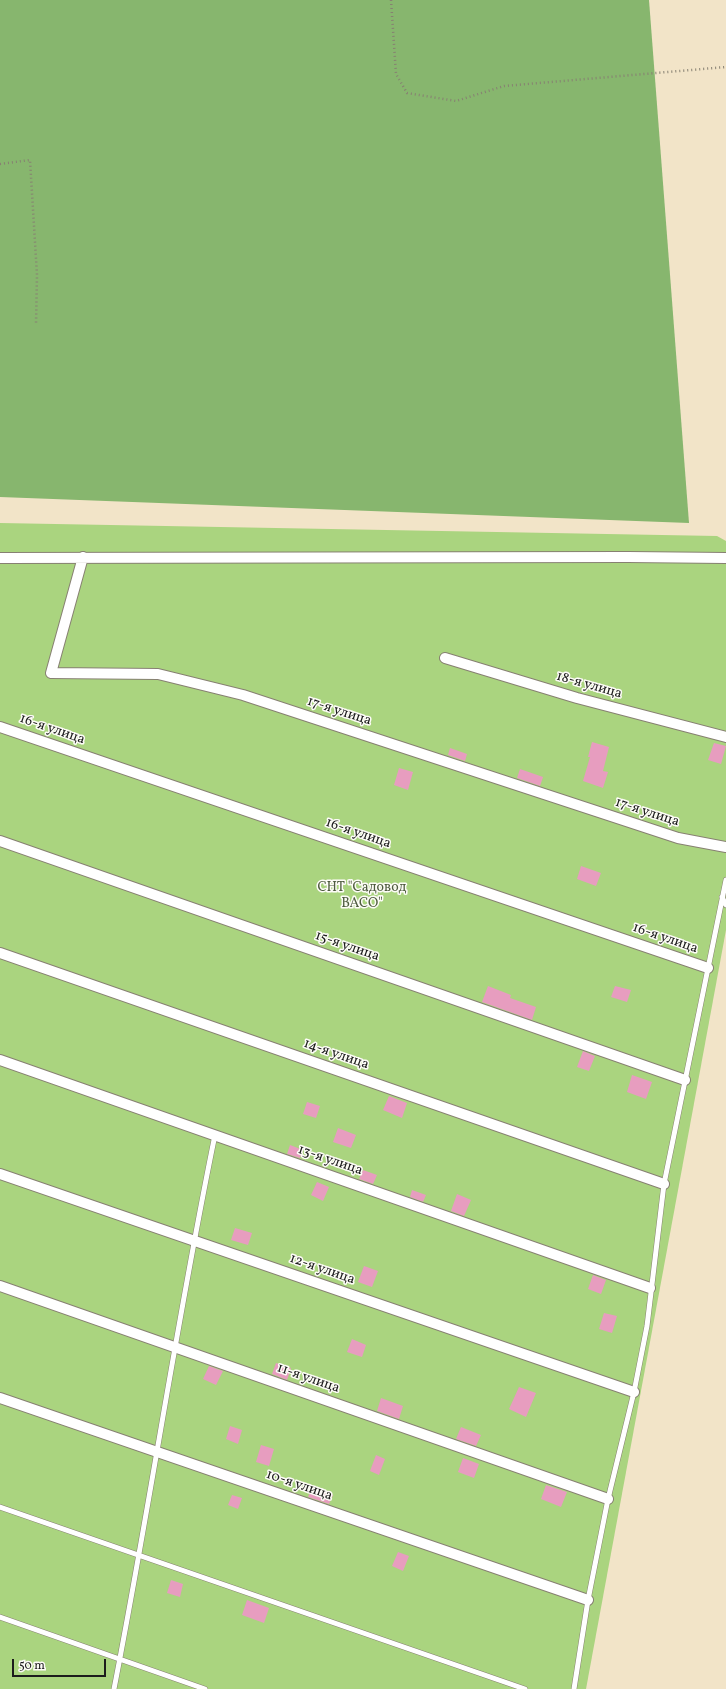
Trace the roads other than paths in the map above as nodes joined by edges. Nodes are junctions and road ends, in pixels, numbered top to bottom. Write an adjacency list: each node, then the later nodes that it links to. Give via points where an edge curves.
1 (83, 557): 2 (street); 3 (street); 8 (street, 17-я улица, via 51,673 158,674 243,695 678,838)
2 (0, 558)
3 (726, 558)
4 (445, 658): 6 (street, 18-я улица, via 577,698)
5 (0, 727): 13 (street, 16-я улица)
6 (726, 737)
7 (0, 841): 15 (street, 15-я улица)
8 (726, 847)
9 (726, 880): 10 (lane)
10 (722, 897): 11 (lane); 13 (lane)
11 (726, 905)
12 (0, 953): 18 (street, 14-я улица)
13 (708, 968): 15 (lane)
14 (0, 1060): 16 (street, 13-я улица)
15 (685, 1080): 18 (lane)
16 (215, 1136): 19 (lane); 21 (street, 13-я улица)
17 (0, 1174): 19 (street, 12-я улица)
18 (664, 1184): 21 (lane)
19 (193, 1242): 22 (lane); 23 (street, 12-я улица)
20 (0, 1286): 22 (street, 11-я улица)
21 (650, 1288): 23 (lane, via 647,1326)
22 (176, 1348): 25 (lane); 26 (street, 11-я улица)
23 (634, 1392): 26 (lane)
24 (0, 1398): 25 (street, 10-я улица)
25 (157, 1452): 28 (lane); 29 (street, 10-я улица)
26 (608, 1498): 29 (lane)
27 (0, 1507): 28 (lane)
28 (138, 1555): 31 (lane); 34 (lane)
29 (588, 1600): 35 (lane)
30 (0, 1617): 31 (lane)
31 (120, 1659): 32 (lane); 33 (lane)
32 (114, 1689)
33 (205, 1689)
34 (525, 1689)
35 (574, 1689)

